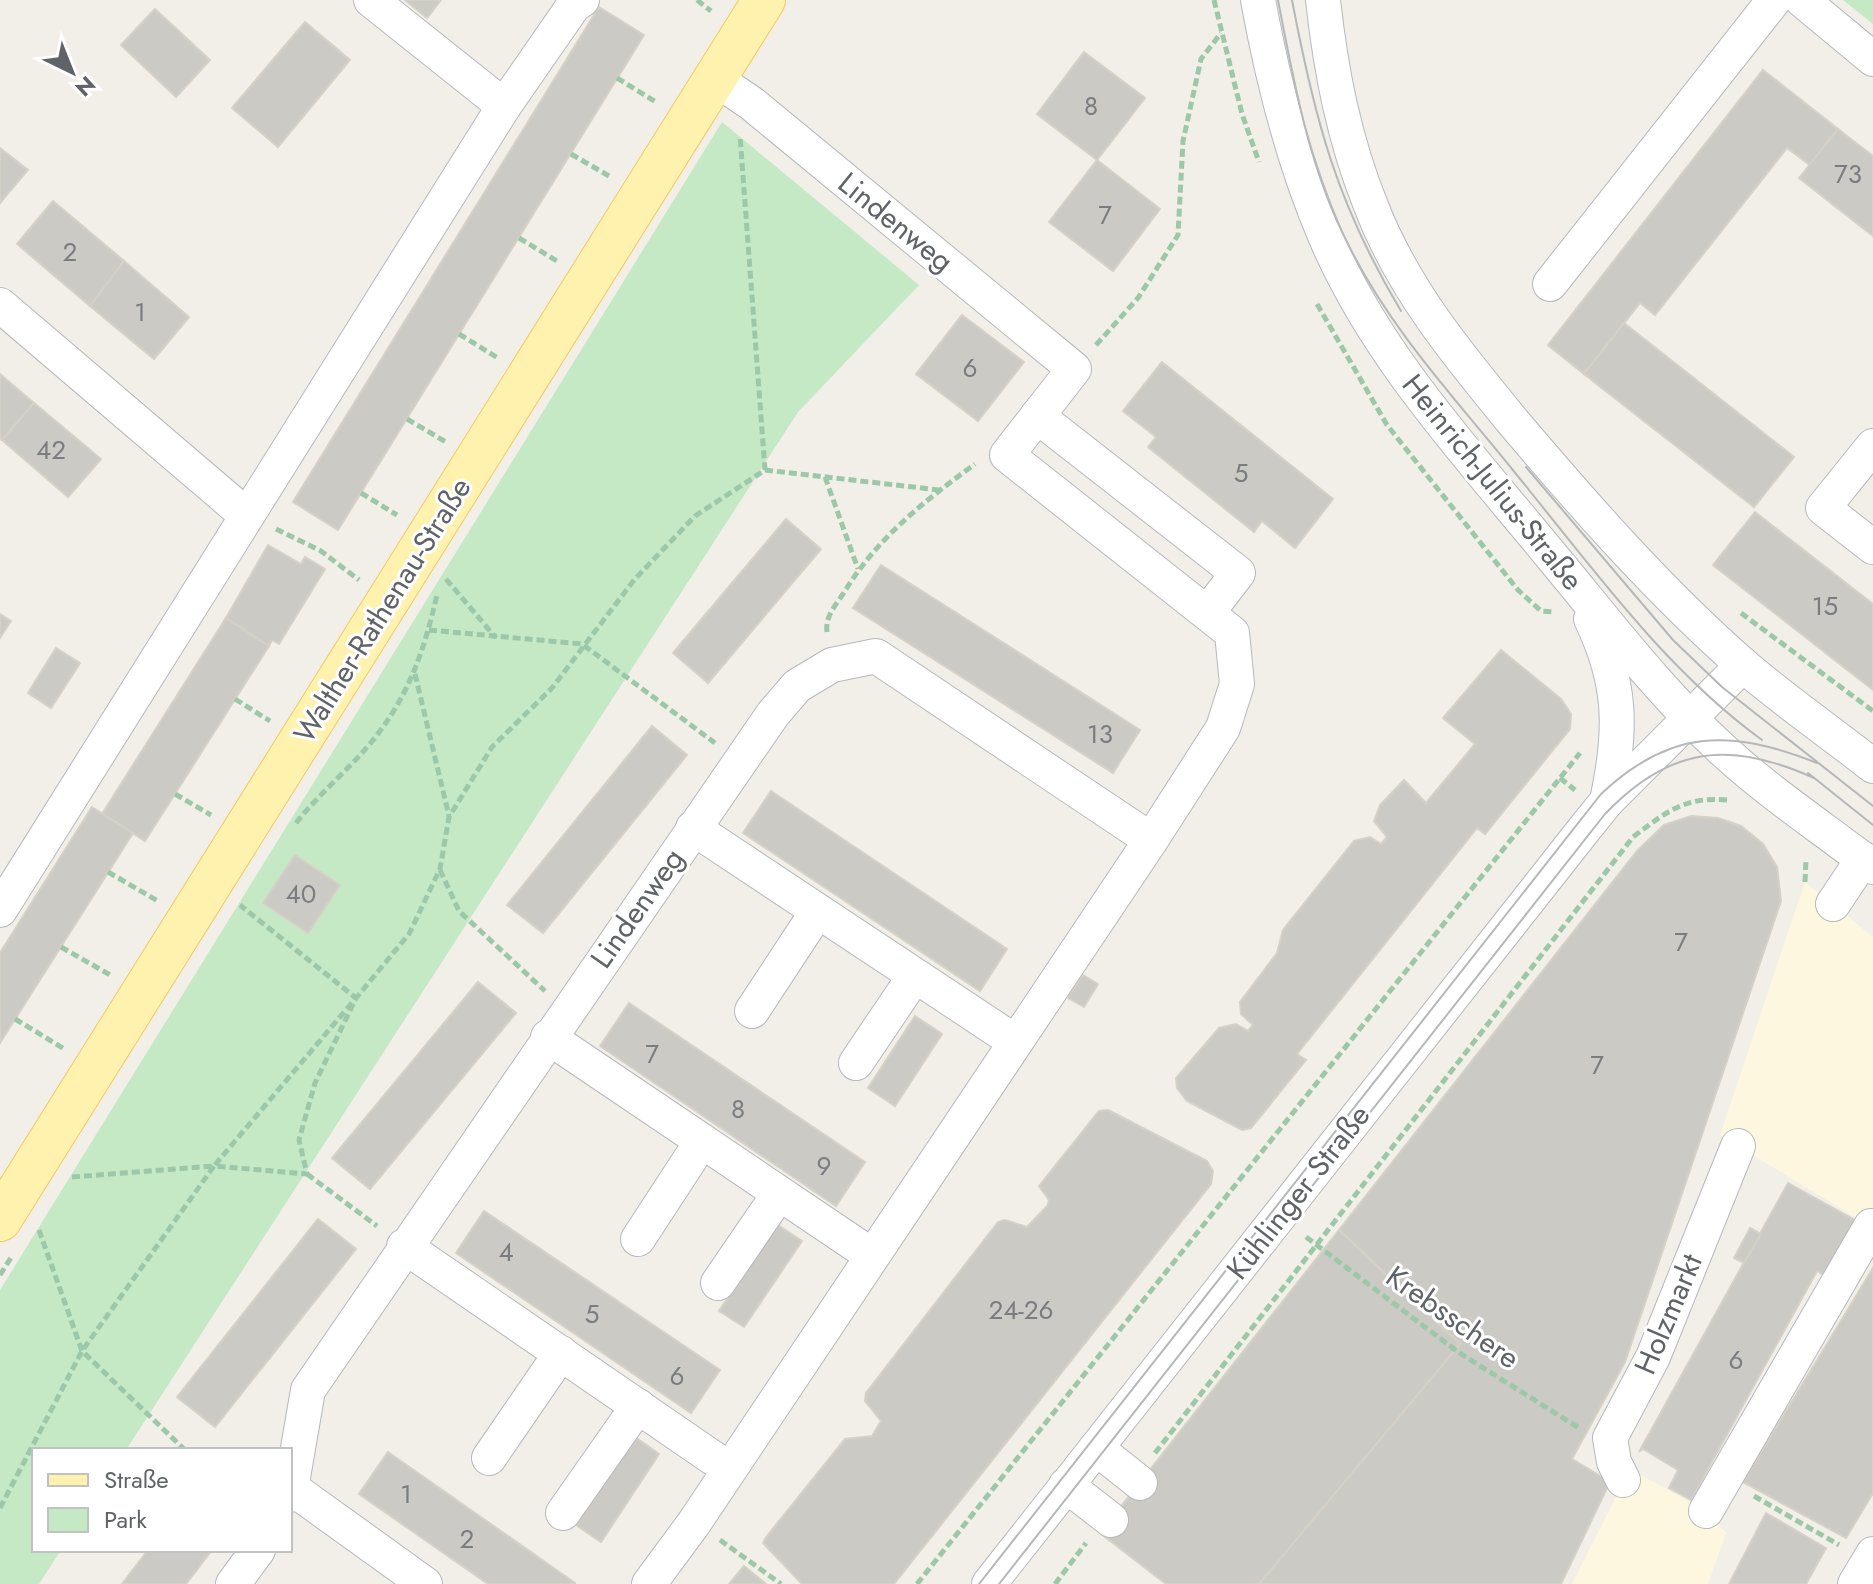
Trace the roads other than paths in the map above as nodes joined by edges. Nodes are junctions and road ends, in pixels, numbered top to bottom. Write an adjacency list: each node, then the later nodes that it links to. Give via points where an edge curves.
1 (371, 0): 10 (street)
2 (582, 0): 10 (street)
3 (764, 0): 9 (main road, Walther-Rathenau-Straße)
4 (1258, 0): 17 (street, Heinrich-Julius-Straße, via 1291,144 1348,283 1392,356 1446,428)
5 (1323, 0): 19 (street, Heinrich-Julius-Straße, via 1331,74 1348,140 1371,208 1406,280 1447,342 1543,456 1670,596)
6 (1774, 0): 11 (street)
7 (1802, 0): 8 (street)
8 (1873, 59)
9 (728, 87): 13 (street, Lindenweg, via 1074,369); 37 (main road, Walther-Rathenau-Straße)
10 (504, 106): 15 (street)
11 (1550, 284)
12 (0, 305): 15 (street)
13 (1037, 416): 18 (street, via 1007,455); 18 (street, via 1238,573)
14 (1873, 446): 16 (street, via 1823,508)
15 (246, 515): 27 (street)
16 (1873, 547)
17 (1573, 582): 20 (street, Heinrich-Julius-Straße); 22 (street, via 1608,654 1616,691 1616,760)
18 (1208, 612): 24 (street, via 1232,633 1237,684 1223,728)
19 (1743, 665): 20 (street, Kühlinger Straße); 21 (street, Heinrich-Julius-Straße)
20 (1691, 718): 22 (street, Kühlinger Straße); 25 (street, Heinrich-Julius-Straße, via 1754,777)
21 (1869, 763)
22 (1607, 801): 45 (street, Kühlinger Straße)
23 (693, 828): 24 (street, Lindenweg, via 797,686 832,665 876,656); 28 (street); 31 (street, Lindenweg)
24 (1151, 840): 32 (street)
25 (1868, 863): 26 (street)
26 (1833, 904)
27 (0, 910)
28 (817, 912): 29 (street); 30 (street)
29 (914, 977): 32 (street); 33 (street)
30 (752, 1011)
31 (557, 1024): 34 (street); 40 (street, Lindenweg)
32 (1014, 1041): 41 (street)
33 (856, 1063)
34 (702, 1141): 36 (street); 39 (street)
35 (1738, 1146): 48 (street, Holzmarkt, via 1653,1357 1610,1438)
36 (779, 1194): 41 (street); 42 (street)
37 (18, 1219)
38 (1871, 1226): 52 (street)
39 (638, 1239)
40 (404, 1246): 43 (street); 51 (street, Lindenweg, via 308,1390)
41 (871, 1255): 47 (street)
42 (718, 1283)
43 (561, 1353): 44 (street); 46 (street)
44 (638, 1406): 47 (street); 53 (street)
45 (1096, 1448): 49 (street); 50 (street, Kühlinger Straße)
46 (489, 1458)
47 (729, 1469): 58 (street)
48 (1623, 1480)
49 (1138, 1481)
50 (1066, 1485): 54 (street); 59 (street, Kühlinger Straße)
51 (292, 1492): 57 (street)
52 (1706, 1511)
53 (563, 1513)
54 (1109, 1518)
55 (257, 1552): 56 (street)
56 (233, 1584)
57 (425, 1584)
58 (649, 1584)
59 (989, 1584)

